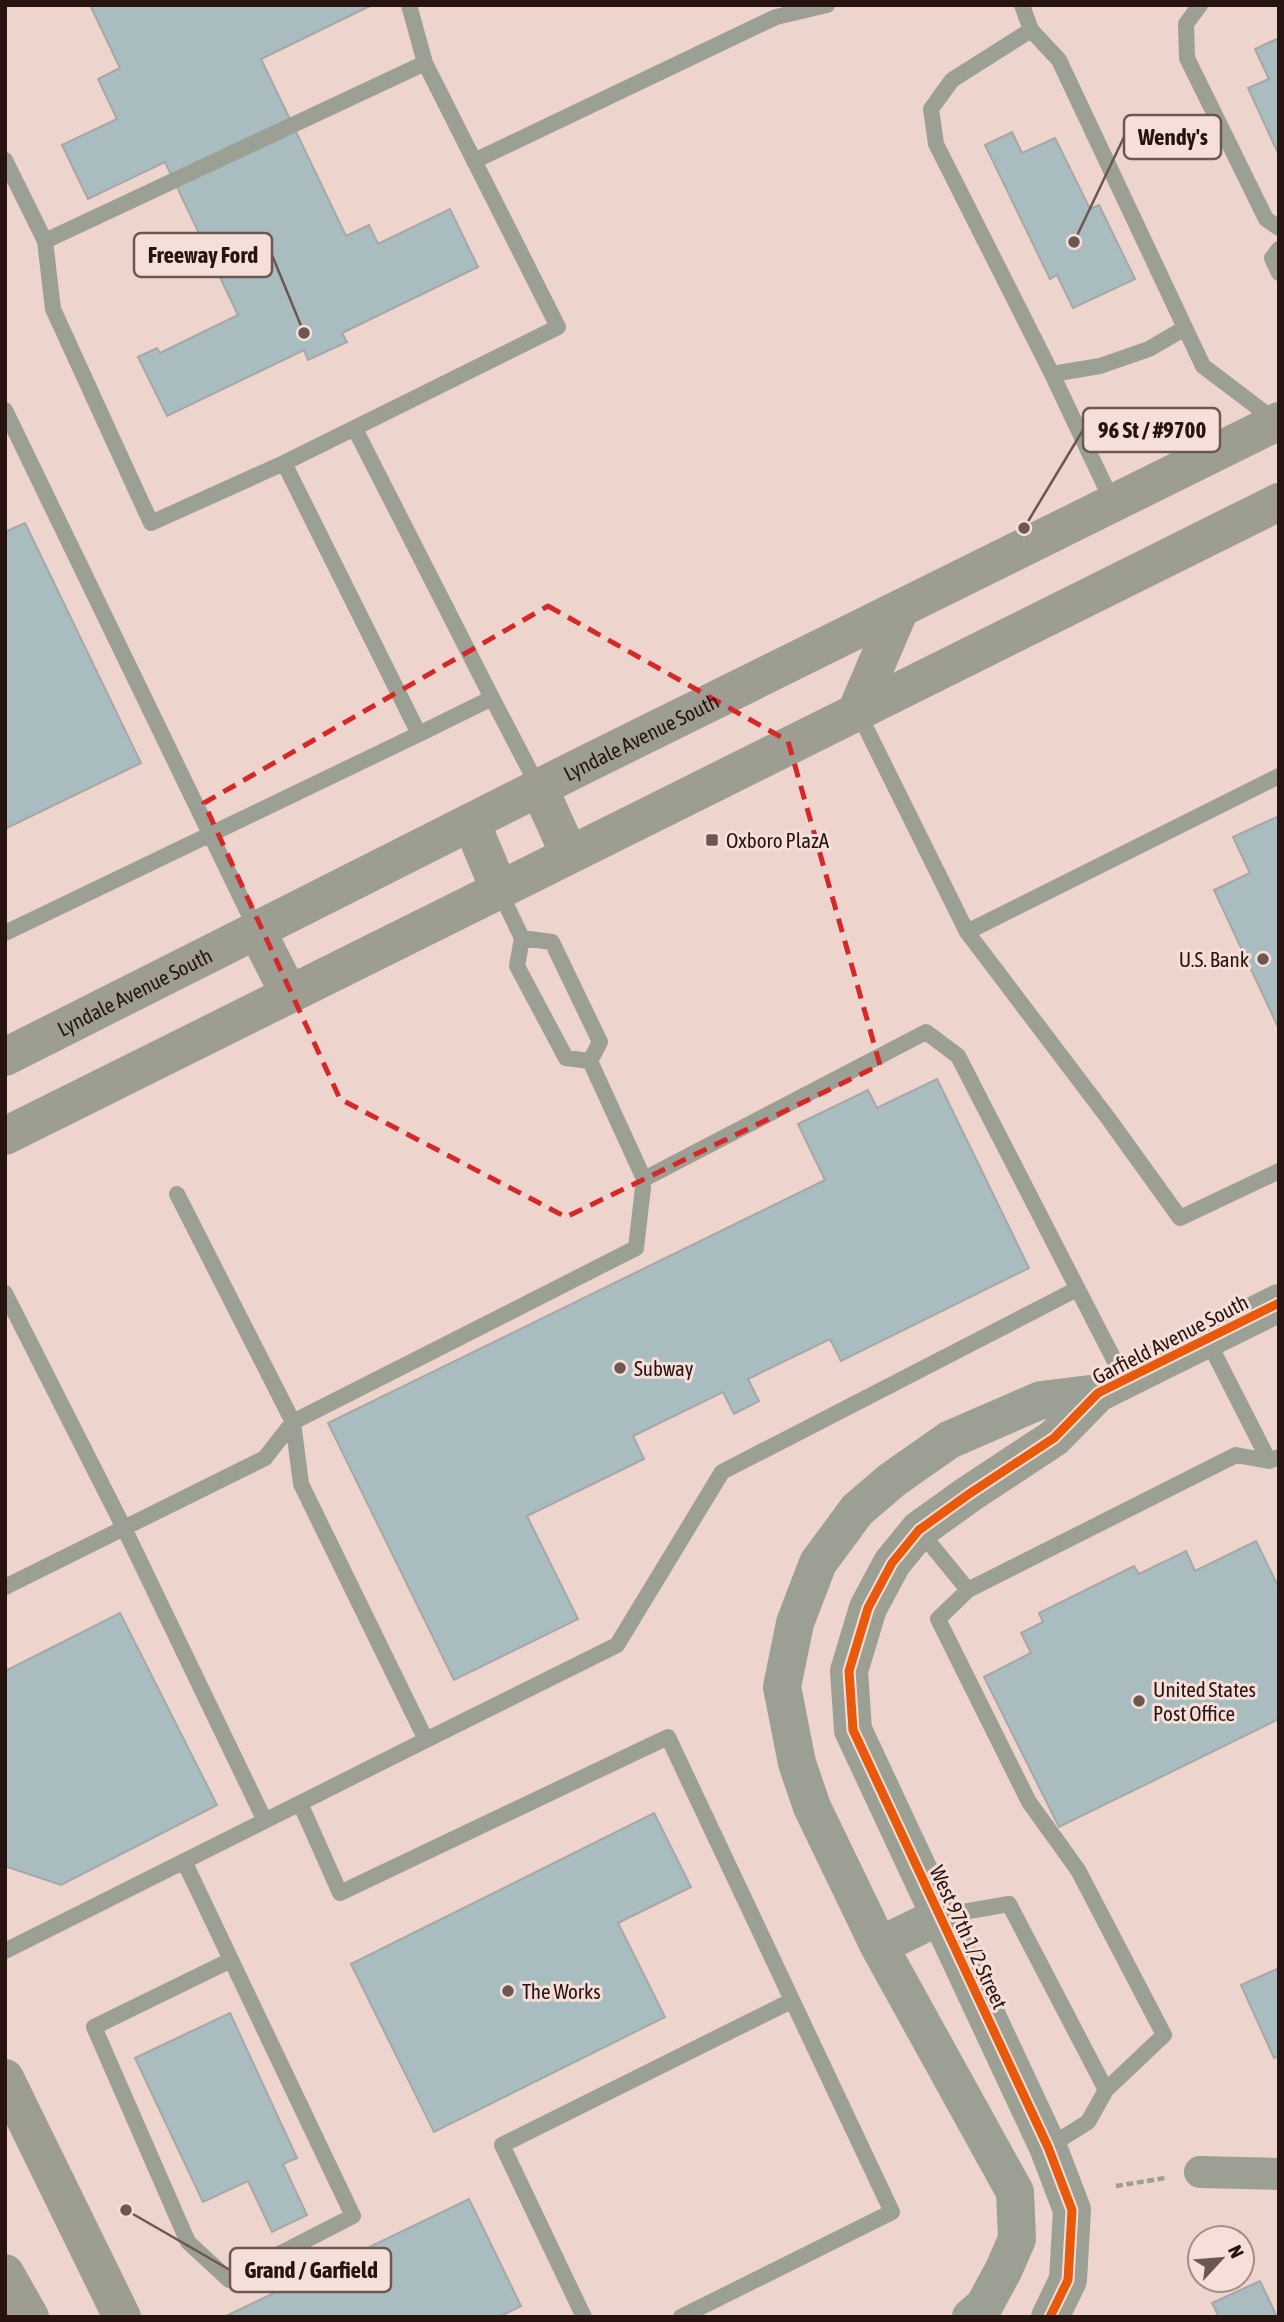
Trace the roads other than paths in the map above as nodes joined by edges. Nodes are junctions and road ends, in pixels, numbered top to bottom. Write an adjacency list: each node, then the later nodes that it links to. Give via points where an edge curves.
1 (409, 5): 6 (lane)
2 (827, 5): 8 (lane, via 776,17)
3 (1022, 5): 5 (lane)
4 (1200, 5): 9 (lane, via 1186,24 1187,58 1266,219)
5 (1031, 30): 13 (lane, via 1059,60); 14 (lane, via 952,80 931,109 936,144)
6 (425, 63): 8 (lane); 10 (lane)
7 (5, 160): 10 (lane)
8 (474, 161): 17 (lane, via 558,327)
9 (1279, 228)
10 (45, 241): 18 (lane, via 53,309 151,523)
11 (1279, 249): 12 (lane, via 1272,258)
12 (1279, 273)
13 (1185, 327): 14 (lane, via 1149,349 1100,366); 16 (lane, via 1203,366)
14 (1052, 374): 20 (lane)
15 (5, 410): 28 (lane)
16 (1278, 422): 20 (main road, Lyndale Avenue South)
17 (355, 429): 18 (lane); 22 (lane)
18 (280, 465): 24 (lane, via 284,463)
19 (1279, 502): 23 (main road)
20 (1113, 503): 21 (main road, Lyndale Avenue South)
21 (900, 608): 23 (main road); 26 (main road, Lyndale Avenue South)
22 (492, 698): 24 (lane); 26 (lane)
23 (857, 710): 29 (main road); 32 (lane)
24 (419, 734): 28 (lane)
25 (1279, 776): 32 (lane)
26 (539, 788): 27 (main road, Lyndale Avenue South); 29 (main road)
27 (471, 822): 30 (main road); 31 (main road, Lyndale Avenue South)
28 (211, 835): 31 (lane); 33 (lane)
29 (569, 855): 30 (main road)
30 (499, 889): 34 (lane); 35 (main road)
31 (257, 931): 35 (main road); 36 (main road, Lyndale Avenue South)
32 (967, 932): 39 (lane, via 1180,1218)
33 (5, 933)
34 (522, 938): 37 (lane, via 517,966 566,1058); 37 (lane, via 552,942 600,1042)
35 (289, 994): 38 (main road)
36 (5, 1057)
37 (590, 1061): 40 (lane)
38 (5, 1136)
39 (1279, 1171)
40 (644, 1179): 42 (lane, via 926,1032 958,1056); 47 (lane, via 636,1248)
41 (177, 1194): 47 (lane)
42 (1077, 1289): 46 (lane); 54 (lane, via 722,1472 617,1645)
43 (5, 1293): 49 (lane)
44 (1279, 1303): 45 (street, Garfield Avenue South)
45 (1207, 1338): 46 (street, Garfield Avenue South); 48 (lane)
46 (1111, 1386): 50 (street, Garfield Avenue South, via 1054,1438); 59 (street, Garfield Avenue South, via 1041,1400 949,1440 857,1510 818,1563 795,1623 782,1687 797,1763 813,1807)
47 (293, 1422): 49 (lane, via 265,1458); 54 (lane, via 301,1484)
48 (1274, 1459): 52 (lane, via 1236,1455)
49 (124, 1528): 51 (lane); 56 (lane)
50 (919, 1530): 52 (lane); 53 (street, Garfield Avenue South, via 892,1563)
51 (5, 1587)
52 (968, 1590): 64 (lane, via 938,1619 1029,1802 1078,1870 1164,2035)
53 (868, 1608): 58 (street, West 97th 1/2 Street, via 849,1671 853,1730)
54 (426, 1740): 55 (lane)
55 (300, 1803): 56 (lane); 62 (lane, via 341,1893 668,1737)
56 (265, 1821): 57 (lane)
57 (184, 1861): 60 (lane); 61 (lane)
58 (940, 1916): 59 (street); 64 (lane, via 1009,1904); 65 (street, West 97th 1/2 Street)
59 (880, 1946): 66 (street)
60 (5, 1951)
61 (231, 1960): 61 (lane, via 353,2217 229,2280 188,2242 94,2027)
62 (791, 2001): 72 (lane, via 502,2145); 73 (lane, via 892,2212)
63 (5, 2078): 71 (main road)
64 (1106, 2090): 65 (lane, via 1088,2122)
65 (1048, 2147): 66 (street); 75 (street, West 97th 1/2 Street, via 1072,2210 1068,2280)
66 (1000, 2161): 74 (street, via 1015,2192 1017,2238 984,2306)
67 (1200, 2172): 68 (street)
68 (1279, 2174)
69 (5, 2273): 70 (main road)
70 (30, 2317)
71 (122, 2317)
72 (584, 2317)
73 (681, 2317)
74 (971, 2317)
75 (1050, 2317)

